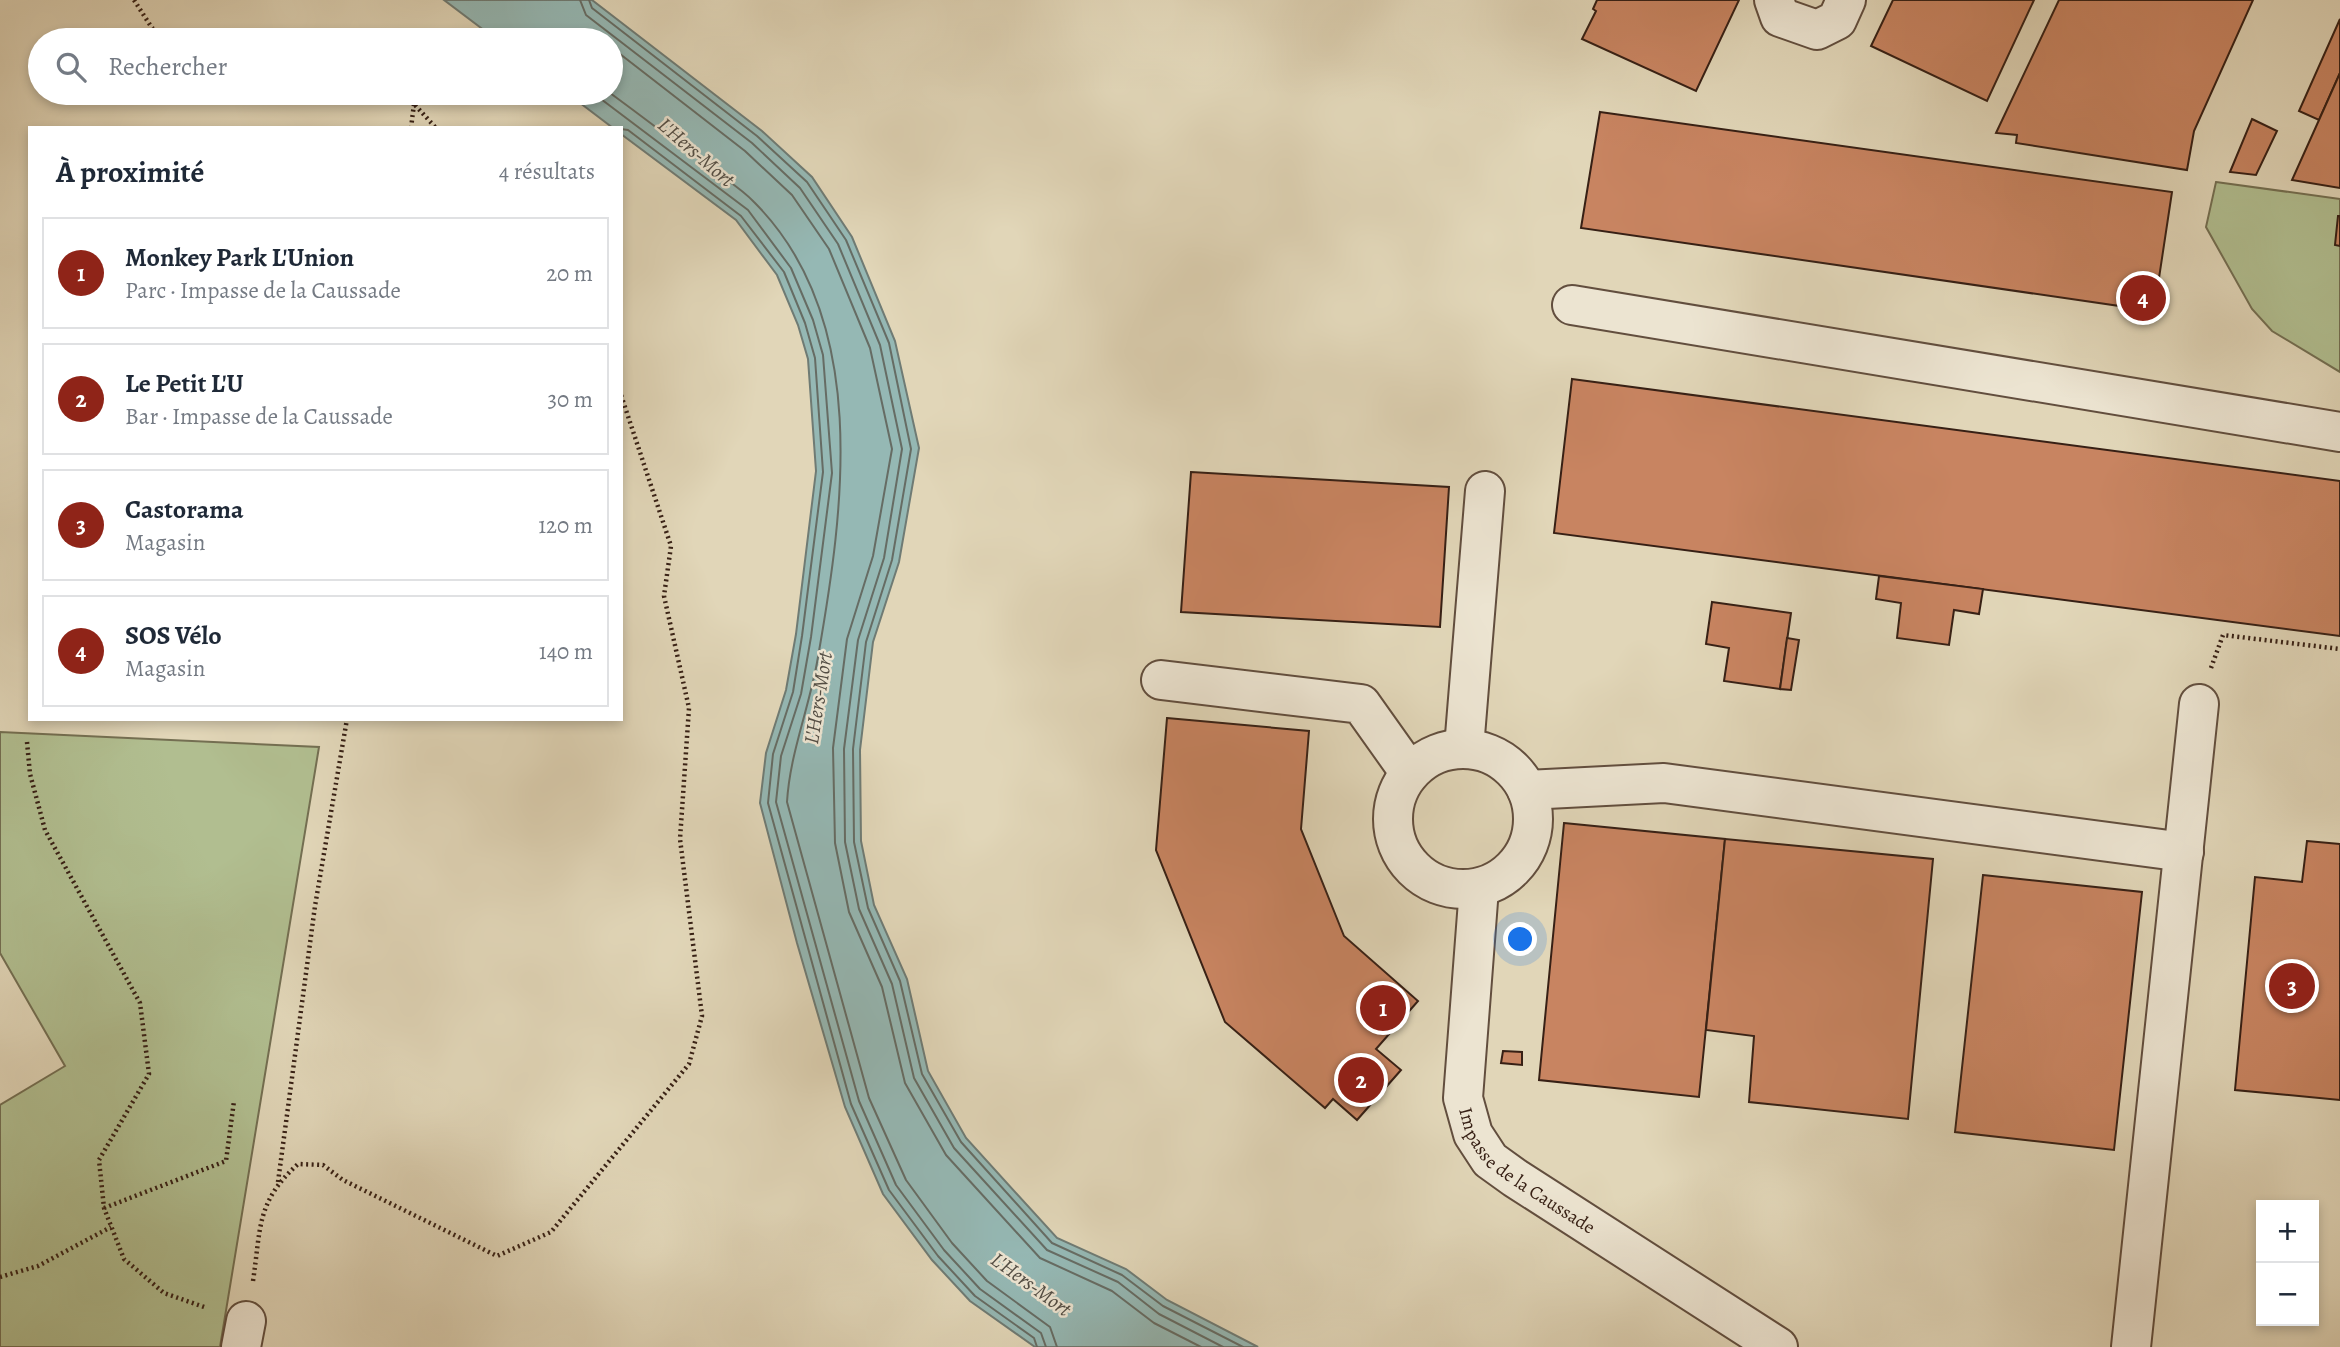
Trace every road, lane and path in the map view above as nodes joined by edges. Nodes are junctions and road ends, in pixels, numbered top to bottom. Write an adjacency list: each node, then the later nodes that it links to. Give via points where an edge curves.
1 (134, 0): 4 (path)
2 (1774, 0): 3 (street, via 1780,17 1817,30 1837,20)
3 (1846, 0)
4 (152, 28)
5 (414, 105): 7 (path)
6 (415, 105): 8 (path)
7 (411, 126)
8 (434, 126)
9 (1572, 305): 11 (street)
10 (623, 401): 24 (path, via 671,546 664,596 689,708 680,839 702,1016 688,1064 551,1233 497,1256 343,1180 323,1165 298,1164)
11 (2340, 432)
12 (1485, 491): 18 (street)
13 (2340, 649): 15 (path, via 2223,635)
14 (1160, 680): 19 (street, via 1361,704)
15 (2199, 704): 21 (street)
16 (347, 721): 24 (path, via 315,906)
17 (27, 742): 25 (path, via 45,830 139,1003 149,1074 99,1160)
18 (1464, 748): 19 (street, via 1432,755); 20 (street, via 1491,754 1513,769)
19 (1410, 772): 22 (street, via 1396,793 1392,811 1399,850 1419,875 1449,888)
20 (1527, 790): 21 (street, via 1664,783); 22 (street, via 1533,815 1528,846 1515,867)
21 (2184, 852): 30 (street)
22 (1479, 888): 29 (street, Impasse de la Caussade, via 1463,1098 1473,1134 1490,1160 1515,1178)
23 (234, 1101): 25 (path, via 226,1161)
24 (278, 1183): 28 (path, via 265,1203)
25 (104, 1208): 26 (path)
26 (111, 1227): 27 (path, via 37,1266); 28 (path, via 124,1259 164,1293)
27 (0, 1278)
28 (244, 1334)
29 (1779, 1347)
30 (2131, 1347)

